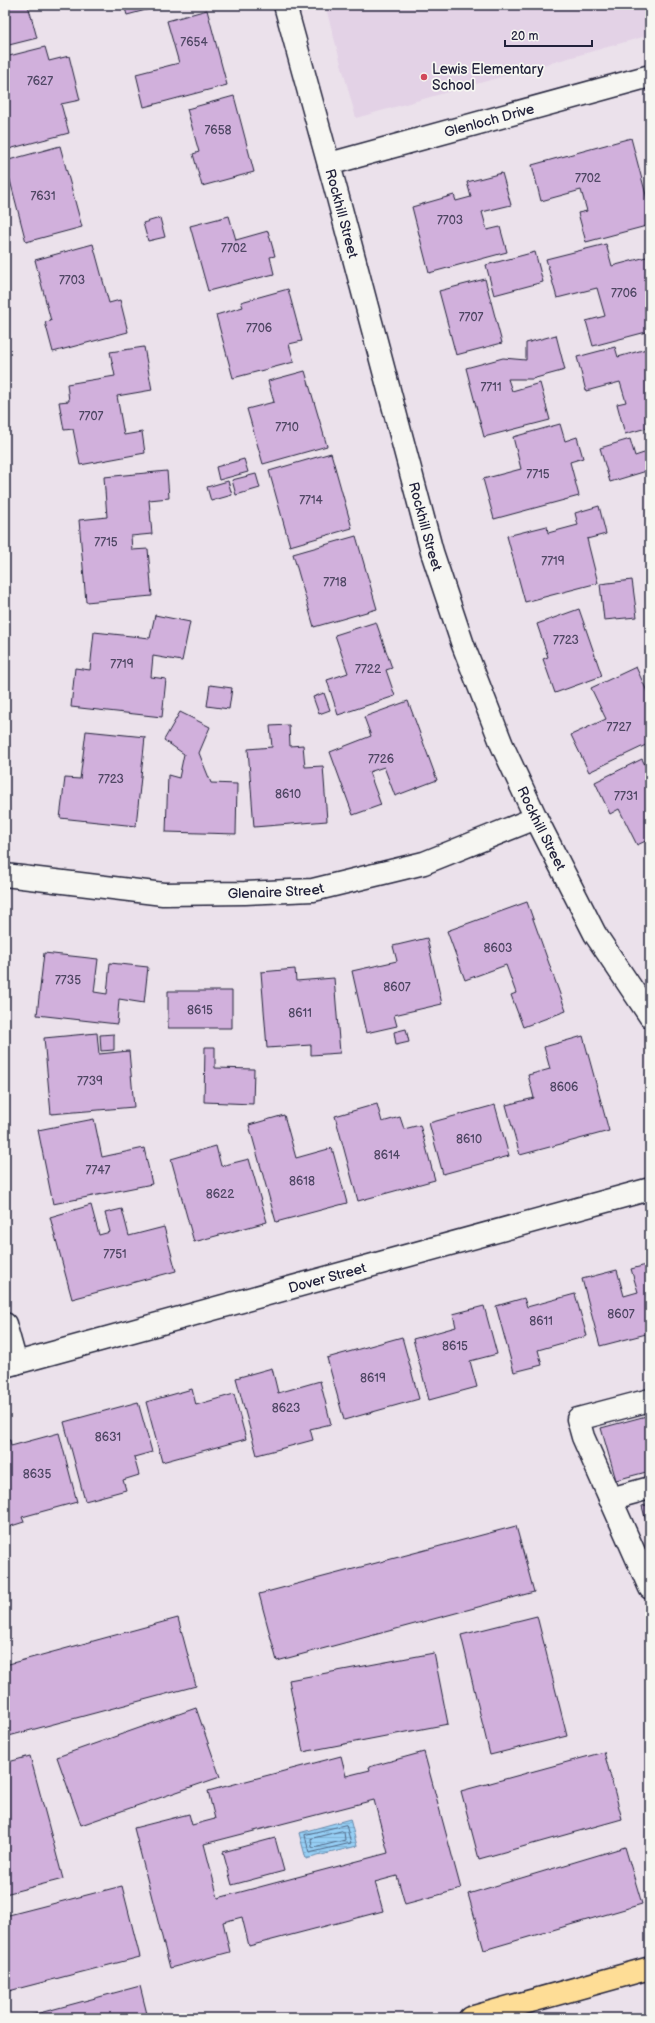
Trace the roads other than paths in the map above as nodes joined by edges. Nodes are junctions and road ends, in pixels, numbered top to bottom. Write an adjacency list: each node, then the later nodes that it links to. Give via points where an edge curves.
1 (284, 5): 3 (street, Rockhill Street)
2 (650, 76): 3 (street, Glenloch Drive)
3 (329, 164): 4 (street, Rockhill Street, via 432,552 463,645 499,737)
4 (536, 818): 5 (street, Glenaire Street, via 424,863 313,890 163,894); 6 (street, Rockhill Street, via 595,934)
5 (5, 875)
6 (650, 1016)
7 (650, 1189): 9 (street, Dover Street)
8 (5, 1324): 9 (street)
9 (10, 1365)
10 (650, 1400): 12 (street, via 578,1419 583,1437)
11 (650, 1488): 12 (street)
12 (610, 1499): 13 (street)
13 (650, 1587)
14 (650, 1968): 15 (main road)
15 (470, 2018)

